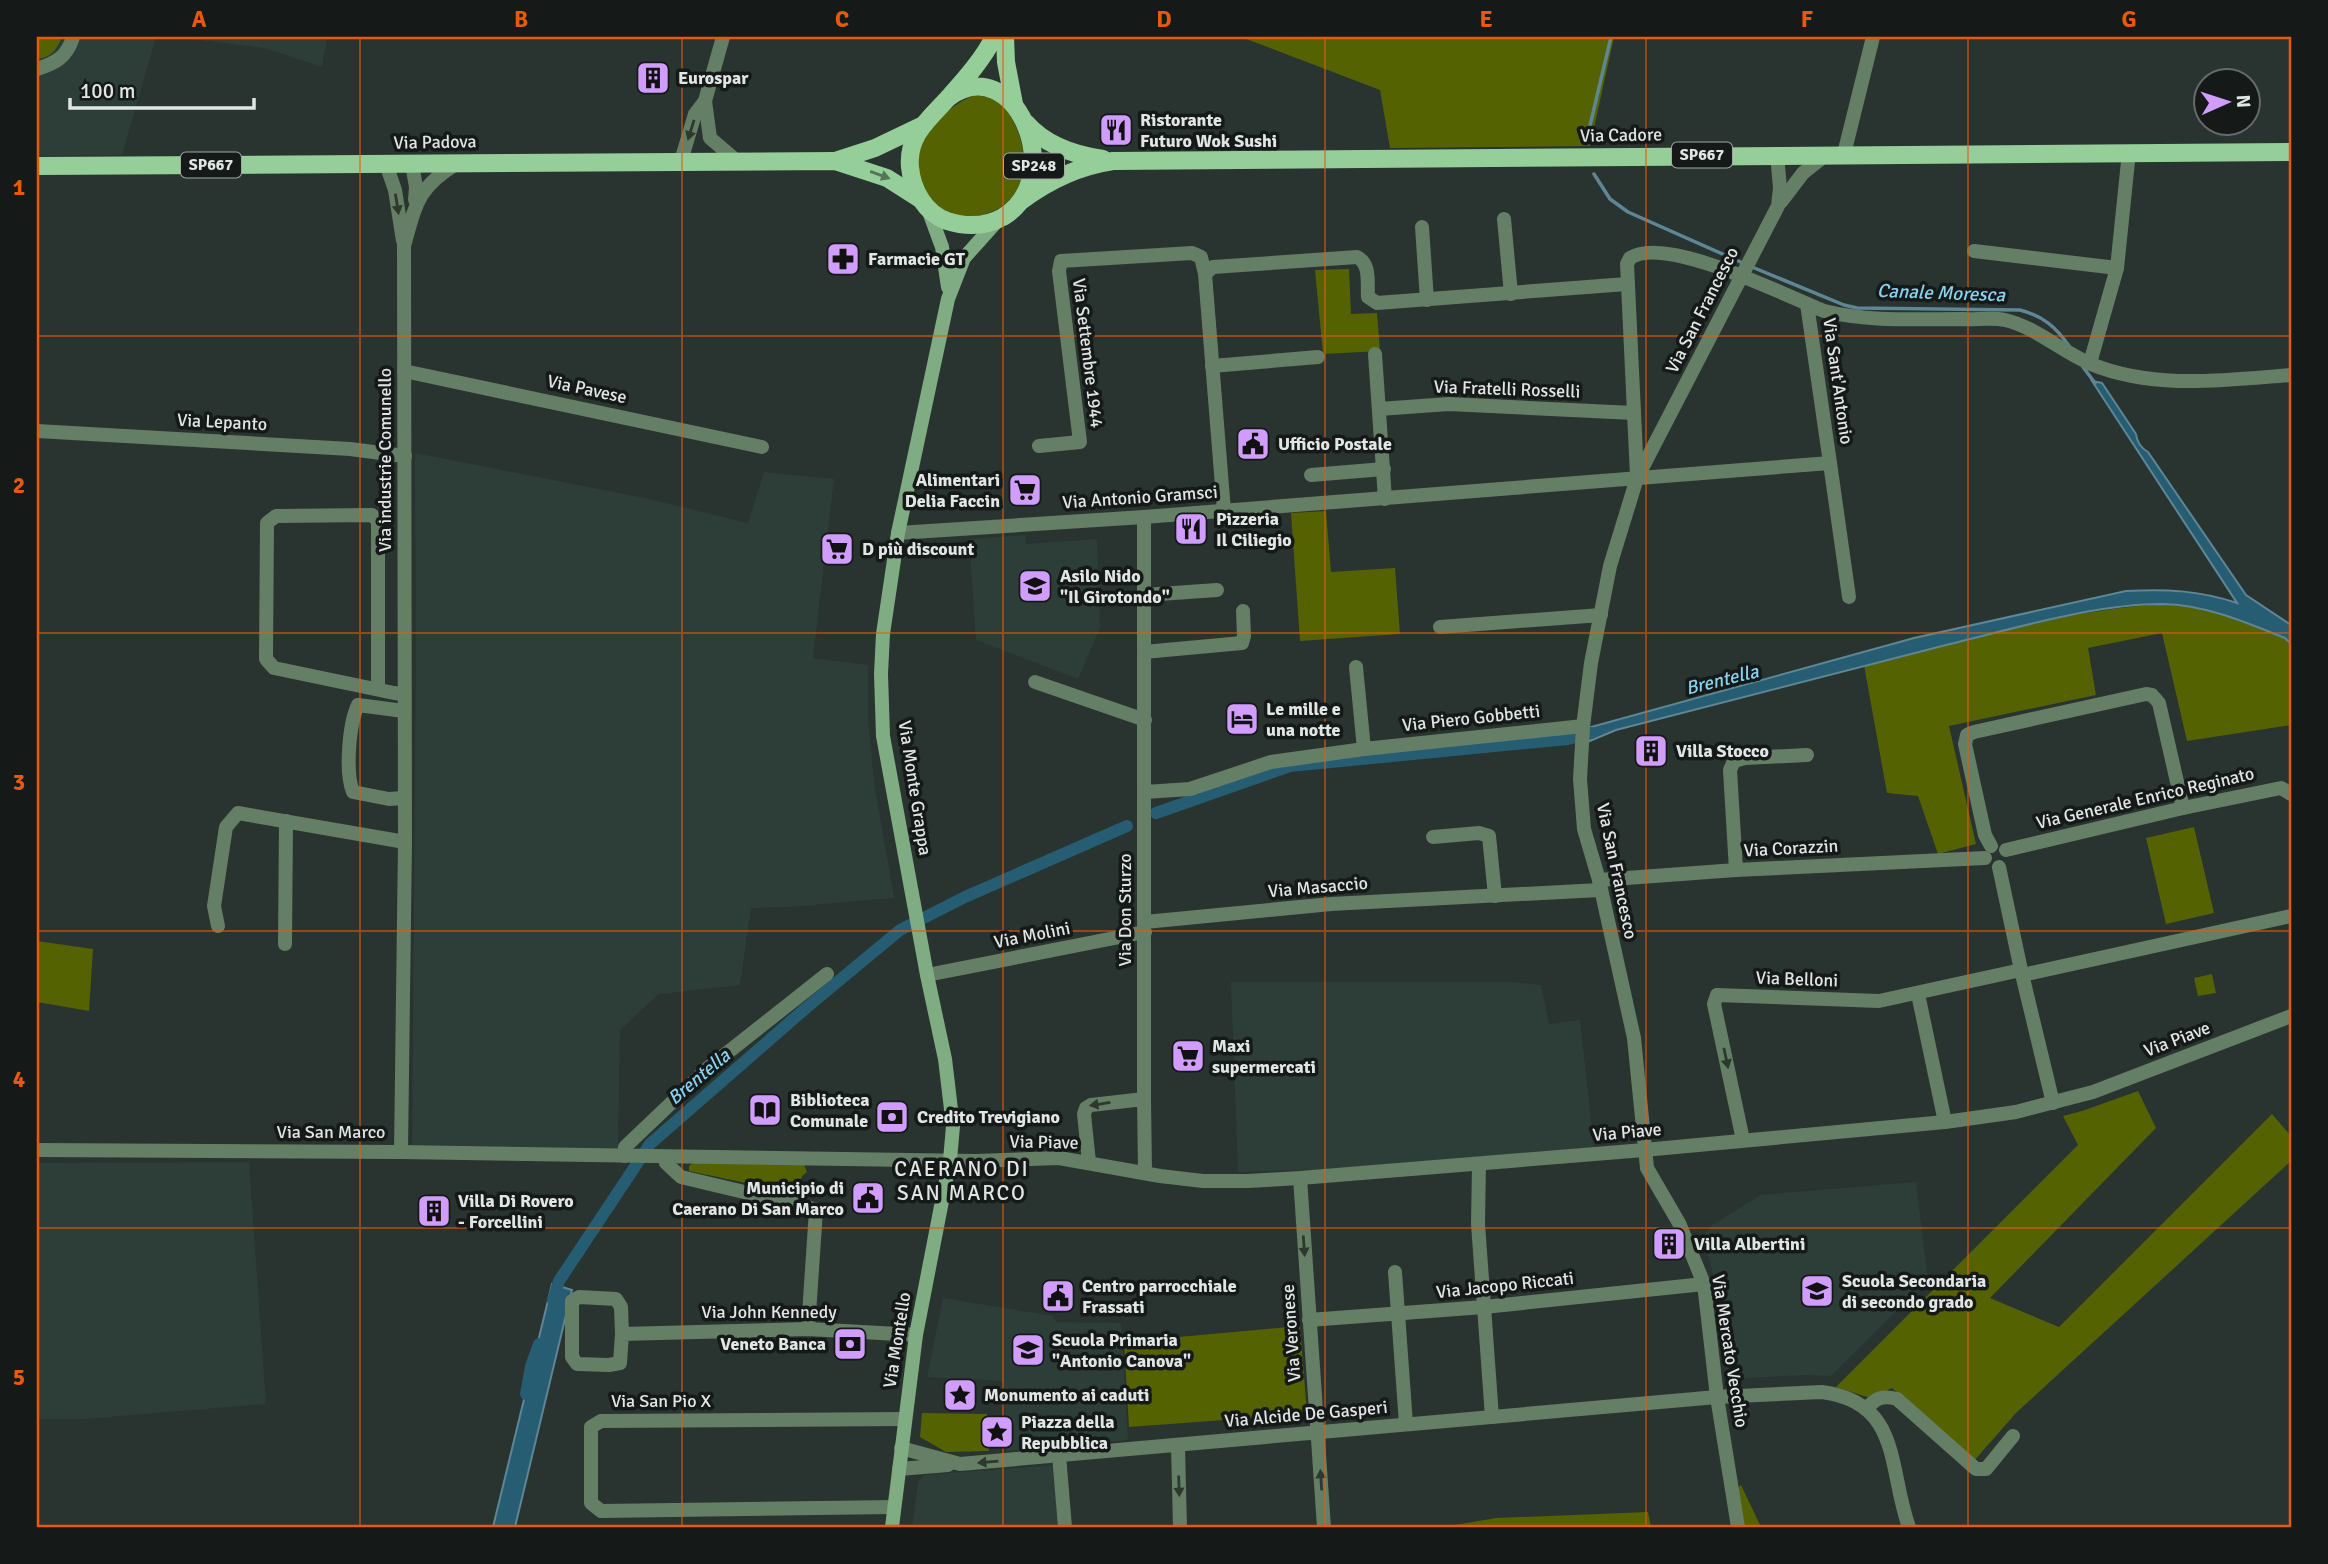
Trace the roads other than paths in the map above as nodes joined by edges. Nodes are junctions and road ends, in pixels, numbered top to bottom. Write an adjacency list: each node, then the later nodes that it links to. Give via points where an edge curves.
1 (73, 37): 6 (street, via 57,63)
2 (723, 37): 8 (street)
3 (994, 37): 7 (main road, Via Monte Grappa / SP248)
4 (1005, 37): 9 (main road, SP248)
5 (1873, 37): 15 (street)
6 (37, 69)
7 (948, 98): 9 (main road, Via Monte Grappa / SP248, via 982,86 1003,93); 10 (main road, Via Monte Grappa / SP248)
8 (705, 101): 11 (street); 19 (street, one-way to 19, via 695,114)
9 (1017, 111): 18 (main road, Via Cadore / SP667, via 1038,135 1056,146); 25 (main road, SP248, via 1031,143 1034,164)
10 (921, 126): 17 (main road, Via Padova / SP667); 26 (main road, Via Monte Grappa / SP248, via 909,161 913,184)
11 (710, 138): 16 (street); 19 (street)
12 (2129, 152): 13 (main road, Via Cadore / SP667); 15 (main road, Via Cadore / SP667); 34 (street)
13 (2291, 152)
14 (1783, 154): 15 (main road, Via Cadore / SP667); 18 (main road, Via Cadore / SP667); 24 (street, via 1797,167); 27 (street, Via San Francesco)
15 (1836, 154): 24 (street)
16 (737, 161): 17 (main road, Via Padova / SP667); 19 (main road, Via Padova / SP667)
17 (835, 161): 26 (main road, Via Padova / SP667, one-way to 26, via 887,178)
18 (1114, 161): 25 (main road, Via Cadore / SP667, via 1076,169)
19 (687, 162): 20 (main road, Via Padova / SP667)
20 (457, 163): 22 (main road, Via Padova / SP667); 28 (street, via 423,190)
21 (386, 164): 22 (main road, Via Padova / SP667); 23 (main road, Via Padova / SP667); 32 (street, one-way to 32)
22 (412, 164): 28 (street)
23 (37, 166)
24 (1797, 180): 27 (street)
25 (1021, 201): 29 (main road, Via Monte Grappa / SP248)
26 (924, 203): 29 (main road, Via Monte Grappa / SP248, via 937,216 963,225); 39 (main road, Via Monte Grappa / SP248, via 944,257)
27 (1778, 206): 36 (street, Via San Francesco)
28 (414, 212): 32 (street, Via industrie Comunello)
29 (999, 219): 39 (main road, Via Monte Grappa / SP248, via 964,258)
30 (1504, 219): 38 (street)
31 (1422, 228): 40 (street)
32 (404, 246): 46 (street, Via industrie Comunello)
33 (1974, 251): 34 (street)
34 (2117, 268): 44 (street)
35 (1205, 274): 40 (street, via 1213,267 1352,257 1366,265 1372,301); 45 (street); 51 (street, Via Settembre 1944, via 1201,257 1192,253 1061,261 1080,442)
36 (1742, 274): 37 (street, via 1679,256 1642,253 1630,258); 41 (street, Via Sant'Antonio); 57 (street, Via San Francesco)
37 (1628, 284): 38 (street); 49 (street)
38 (1511, 294): 40 (street)
39 (948, 299): 61 (main road, Via Monte Grappa / SP248)
40 (1427, 300)
41 (1807, 304): 44 (street, Via Sant'Antonio, via 1843,316 2005,320); 54 (street, Via Sant'Antonio)
42 (1375, 354): 48 (street)
43 (1318, 357): 45 (street)
44 (2089, 363): 47 (street, Via Sant'Antonio, via 2111,371 2184,382)
45 (1212, 366): 59 (street)
46 (404, 371): 52 (street, Via Pavese); 53 (street, Via industrie Comunello)
47 (2291, 375)
48 (1379, 409): 49 (street, Via Fratelli Rosselli, via 1449,404); 55 (street)
49 (1634, 413): 57 (street)
50 (37, 431): 53 (street, Via Lepanto)
51 (1039, 446)
52 (762, 447)
53 (405, 456): 72 (street, Via industrie Comunello)
54 (1830, 463): 57 (street); 64 (street)
55 (1384, 469): 56 (street); 58 (street)
56 (1311, 475)
57 (1637, 478): 58 (street, Via Antonio Gramsci); 66 (street, Via San Francesco, via 1613,554)
58 (1385, 499): 59 (street, Via Antonio Gramsci)
59 (1224, 510): 60 (street, Via Antonio Gramsci)
60 (1144, 517): 61 (street, Via Antonio Gramsci); 63 (street, Via Don Sturzo)
61 (898, 533): 97 (main road, Via Monte Grappa / SP248, via 883,634 881,713)
62 (1217, 590): 63 (street)
63 (1145, 595): 68 (street, Via Don Sturzo)
64 (1849, 597)
65 (1243, 611): 68 (street, via 1242,643)
66 (1601, 615): 67 (street); 75 (street, Via San Francesco)
67 (1440, 627)
68 (1144, 652): 74 (street, Via Don Sturzo)
69 (1356, 667): 76 (street)
70 (1034, 682): 74 (street)
71 (377, 689): 71 (street, via 274,668 266,659 267,523 276,516 372,515 377,521); 72 (street)
72 (404, 694): 73 (street, Via industrie Comunello)
73 (404, 711): 80 (street, Via industrie Comunello); 80 (street, via 358,705 348,780 353,792)
74 (1145, 720): 78 (street, Via Don Sturzo)
75 (1583, 727): 76 (street, Via Piero Gobbetti); 89 (street, Via San Francesco, via 1580,779 1584,829)
76 (1364, 749): 78 (street, Via Piero Gobbetti, via 1270,762 1190,789)
77 (1807, 755): 88 (street, via 1734,761 1730,770)
78 (1144, 792): 93 (street, Via Don Sturzo)
79 (2291, 794): 81 (street, Via Generale Enrico Reginato, via 2281,788)
80 (404, 798): 84 (street, Via industrie Comunello)
81 (2182, 808): 85 (street, Via Generale Enrico Reginato); 86 (street, via 2159,703 2152,695 1974,732 1967,735 1965,744)
82 (286, 821): 84 (street); 92 (street, via 238,813 226,827 214,905); 94 (street)
83 (1433, 837): 90 (street, via 1489,836)
84 (405, 842): 106 (street, Via industrie Comunello)
85 (2007, 850): 86 (street, via 1999,845); 87 (street, via 2007,859)
86 (1988, 852): 87 (street, via 1990,866); 88 (street, Via Corazzin)
87 (1999, 867): 95 (street)
88 (1736, 870): 89 (street, Via Corazzin)
89 (1599, 885): 90 (street, Via Masaccio); 105 (street, Via San Francesco, via 1634,1038)
90 (1495, 896): 93 (street, Via Masaccio, via 1331,904)
91 (2291, 916): 95 (street)
92 (218, 926)
93 (1145, 927): 97 (street, Via Molini); 100 (street, Via Don Sturzo)
94 (285, 944)
95 (2021, 972): 98 (street, Via Belloni); 101 (street)
96 (827, 974): 107 (street, via 703,1073 625,1147)
97 (927, 975): 109 (main road, Via Monte Grappa / SP248, via 951,1096)
98 (1918, 993): 102 (street); 103 (street, Via Belloni, one-way to 103, via 1880,1001 1715,997)
99 (2291, 1016): 101 (street, Via Piave)
100 (1144, 1100): 110 (street, one-way to 110, via 1086,1108); 112 (street, Via Don Sturzo)
101 (2053, 1103): 102 (street, Via Piave)
102 (1945, 1122): 103 (street, Via Piave)
103 (1743, 1140): 105 (street, Via Piave)
104 (37, 1150): 106 (street, Via San Marco)
105 (1644, 1150): 111 (street, Via Piave); 115 (street, Via Mercato Vecchio, via 1647,1168 1679,1223)
106 (401, 1152): 107 (street, Via San Marco)
107 (632, 1156): 108 (street, Via San Marco)
108 (662, 1157): 109 (street, Via Piave); 119 (street, via 681,1177 817,1210)
109 (950, 1160): 110 (street, Via Piave, via 1059,1158); 121 (main road, Via Montello / SP248)
110 (1088, 1162): 112 (street, Via Piave)
111 (1479, 1164): 113 (street, Via Piave); 116 (street)
112 (1145, 1172): 113 (street, Via Piave, via 1203,1181)
113 (1300, 1178): 118 (street, Via Veronese, one-way to 118)
114 (1395, 1272): 117 (street)
115 (1704, 1284): 116 (street, Via Jacopo Riccati); 122 (street, Via Mercato Vecchio)
116 (1484, 1307): 117 (street, Via Jacopo Riccati); 124 (street)
117 (1398, 1314): 118 (street, Via Jacopo Riccati); 126 (street)
118 (1309, 1320): 127 (street, Via Veronese)
119 (808, 1329): 120 (street, Via John Kennedy); 121 (street, Via John Kennedy)
120 (622, 1334): 120 (street, via 616,1298 579,1297 572,1301 572,1357 577,1364 620,1363)
121 (916, 1335): 125 (main road, Via Montello / SP248)
122 (1717, 1397): 123 (street, Via Alcide De Gasperi, via 1835,1393); 124 (street, Via Alcide De Gasperi); 139 (street, Via Mercato Vecchio)
123 (1866, 1409): 128 (street, via 1875,1399 1898,1399 1976,1469 1986,1469); 140 (street, via 1882,1425 1892,1451)
124 (1492, 1418): 126 (street, Via Alcide De Gasperi)
125 (904, 1419): 130 (main road, Via Montello / SP248); 134 (street, Via San Pio X, via 601,1421 591,1427 591,1503 601,1511)
126 (1406, 1424): 127 (street, Via Alcide De Gasperi)
127 (1318, 1432): 129 (street, Via Alcide De Gasperi); 138 (street, Via Veronese, one-way to 127)
128 (2013, 1436)
129 (1178, 1446): 131 (street, Via Alcide De Gasperi); 137 (street, one-way to 137)
130 (901, 1448): 132 (street, Via Alcide De Gasperi); 133 (main road, Via Montello / SP248)
131 (1059, 1455): 132 (street, Via Alcide De Gasperi, one-way to 132); 136 (street)
132 (960, 1464): 133 (street)
133 (899, 1469): 134 (main road, Via Montello / SP248)
134 (894, 1507): 135 (main road, Via Montello / SP248)
135 (892, 1527)
136 (1065, 1527)
137 (1180, 1527)
138 (1324, 1527)
139 (1738, 1527)
140 (1909, 1527)

